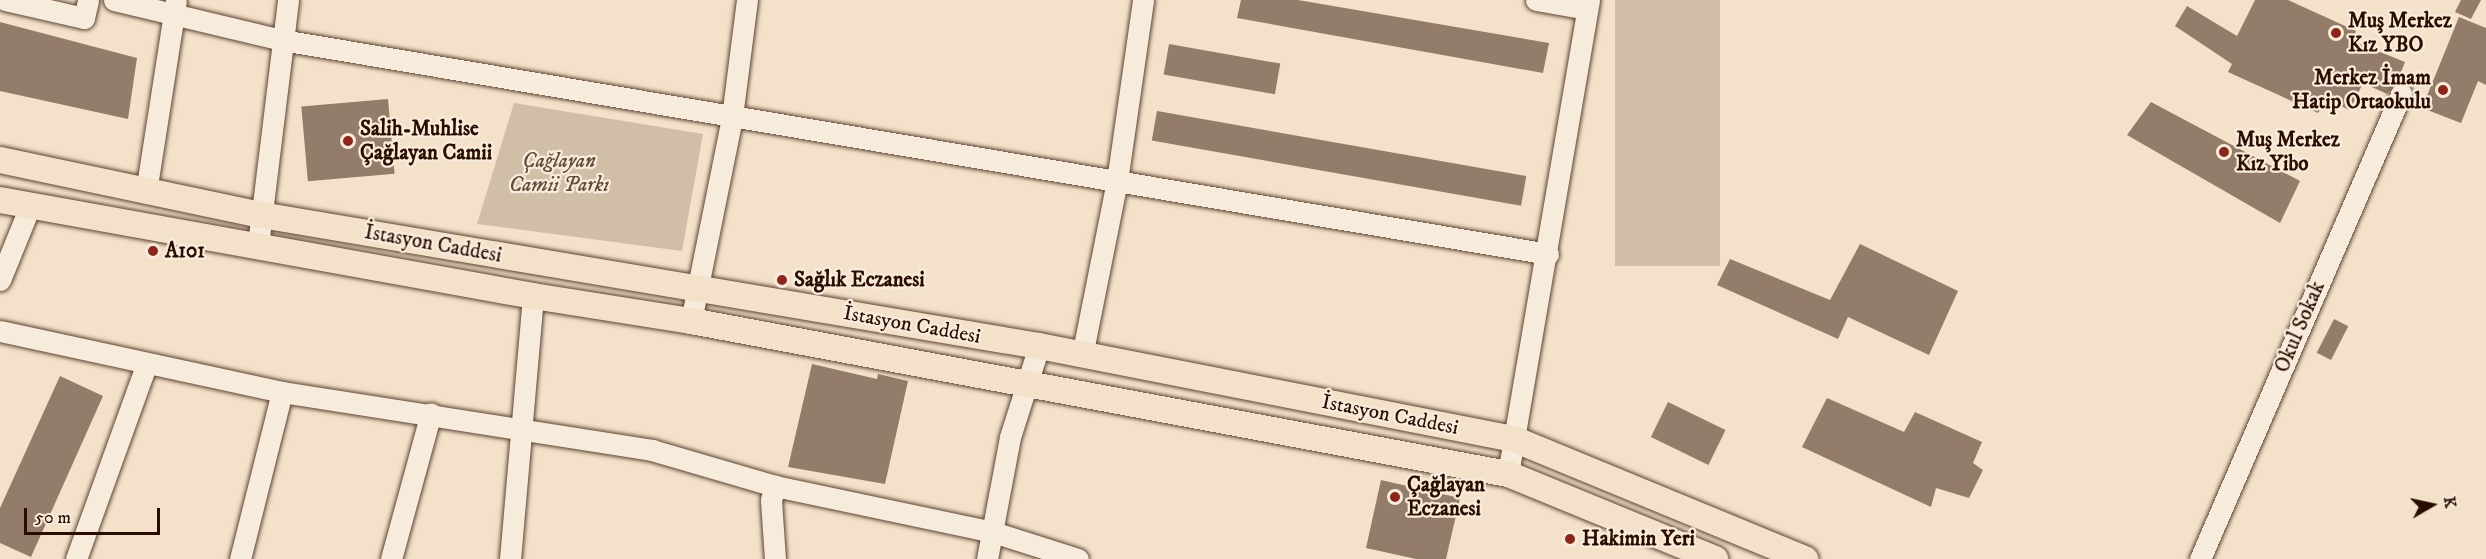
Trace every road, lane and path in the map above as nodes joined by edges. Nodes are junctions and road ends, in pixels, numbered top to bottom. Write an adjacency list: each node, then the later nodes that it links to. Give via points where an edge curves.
1 (5, 0): 2 (street, via 84,18)
2 (88, 0)
3 (114, 0): 9 (street)
4 (288, 0): 10 (street)
5 (747, 0): 12 (street)
6 (1143, 0): 14 (street)
7 (1536, 0): 8 (street)
8 (1588, 4): 20 (street)
9 (175, 7): 10 (street); 15 (street)
10 (282, 40): 12 (street); 18 (street)
11 (2401, 94): 46 (street, Okul Sokak)
12 (732, 117): 14 (street); 22 (street)
13 (0, 160): 15 (main road, İstasyon Caddesi)
14 (1117, 182): 20 (street); 27 (street)
15 (146, 192): 18 (main road, İstasyon Caddesi)
16 (0, 200): 17 (main road, İstasyon Caddesi)
17 (30, 207): 19 (main road, İstasyon Caddesi); 21 (street)
18 (261, 215): 19 (street); 22 (main road, İstasyon Caddesi)
19 (258, 245): 23 (main road, İstasyon Caddesi)
20 (1548, 254): 33 (street)
21 (0, 280)
22 (700, 289): 24 (street); 26 (main road, İstasyon Caddesi)
23 (533, 296): 24 (main road, İstasyon Caddesi); 32 (street)
24 (692, 321): 29 (main road, İstasyon Caddesi)
25 (0, 331): 28 (street)
26 (1039, 346): 27 (main road, İstasyon Caddesi); 29 (street)
27 (1082, 356): 33 (main road, İstasyon Caddesi)
28 (147, 363): 30 (street); 37 (street)
29 (1027, 384): 34 (main road, İstasyon Caddesi); 36 (street, via 1010,437)
30 (282, 392): 31 (street); 38 (street)
31 (431, 412): 32 (street); 39 (street)
32 (521, 430): 35 (street, via 652,450); 40 (street)
33 (1516, 440): 34 (street); 45 (main road, İstasyon Caddesi)
34 (1508, 474): 44 (main road, İstasyon Caddesi)
35 (775, 486): 36 (street); 41 (street, via 771,500)
36 (993, 532): 42 (street); 43 (street)
37 (76, 559)
38 (240, 559)
39 (391, 559)
40 (510, 559)
41 (774, 559)
42 (987, 559)
43 (1078, 559)
44 (1715, 559)
45 (1805, 559)
46 (2199, 559)

